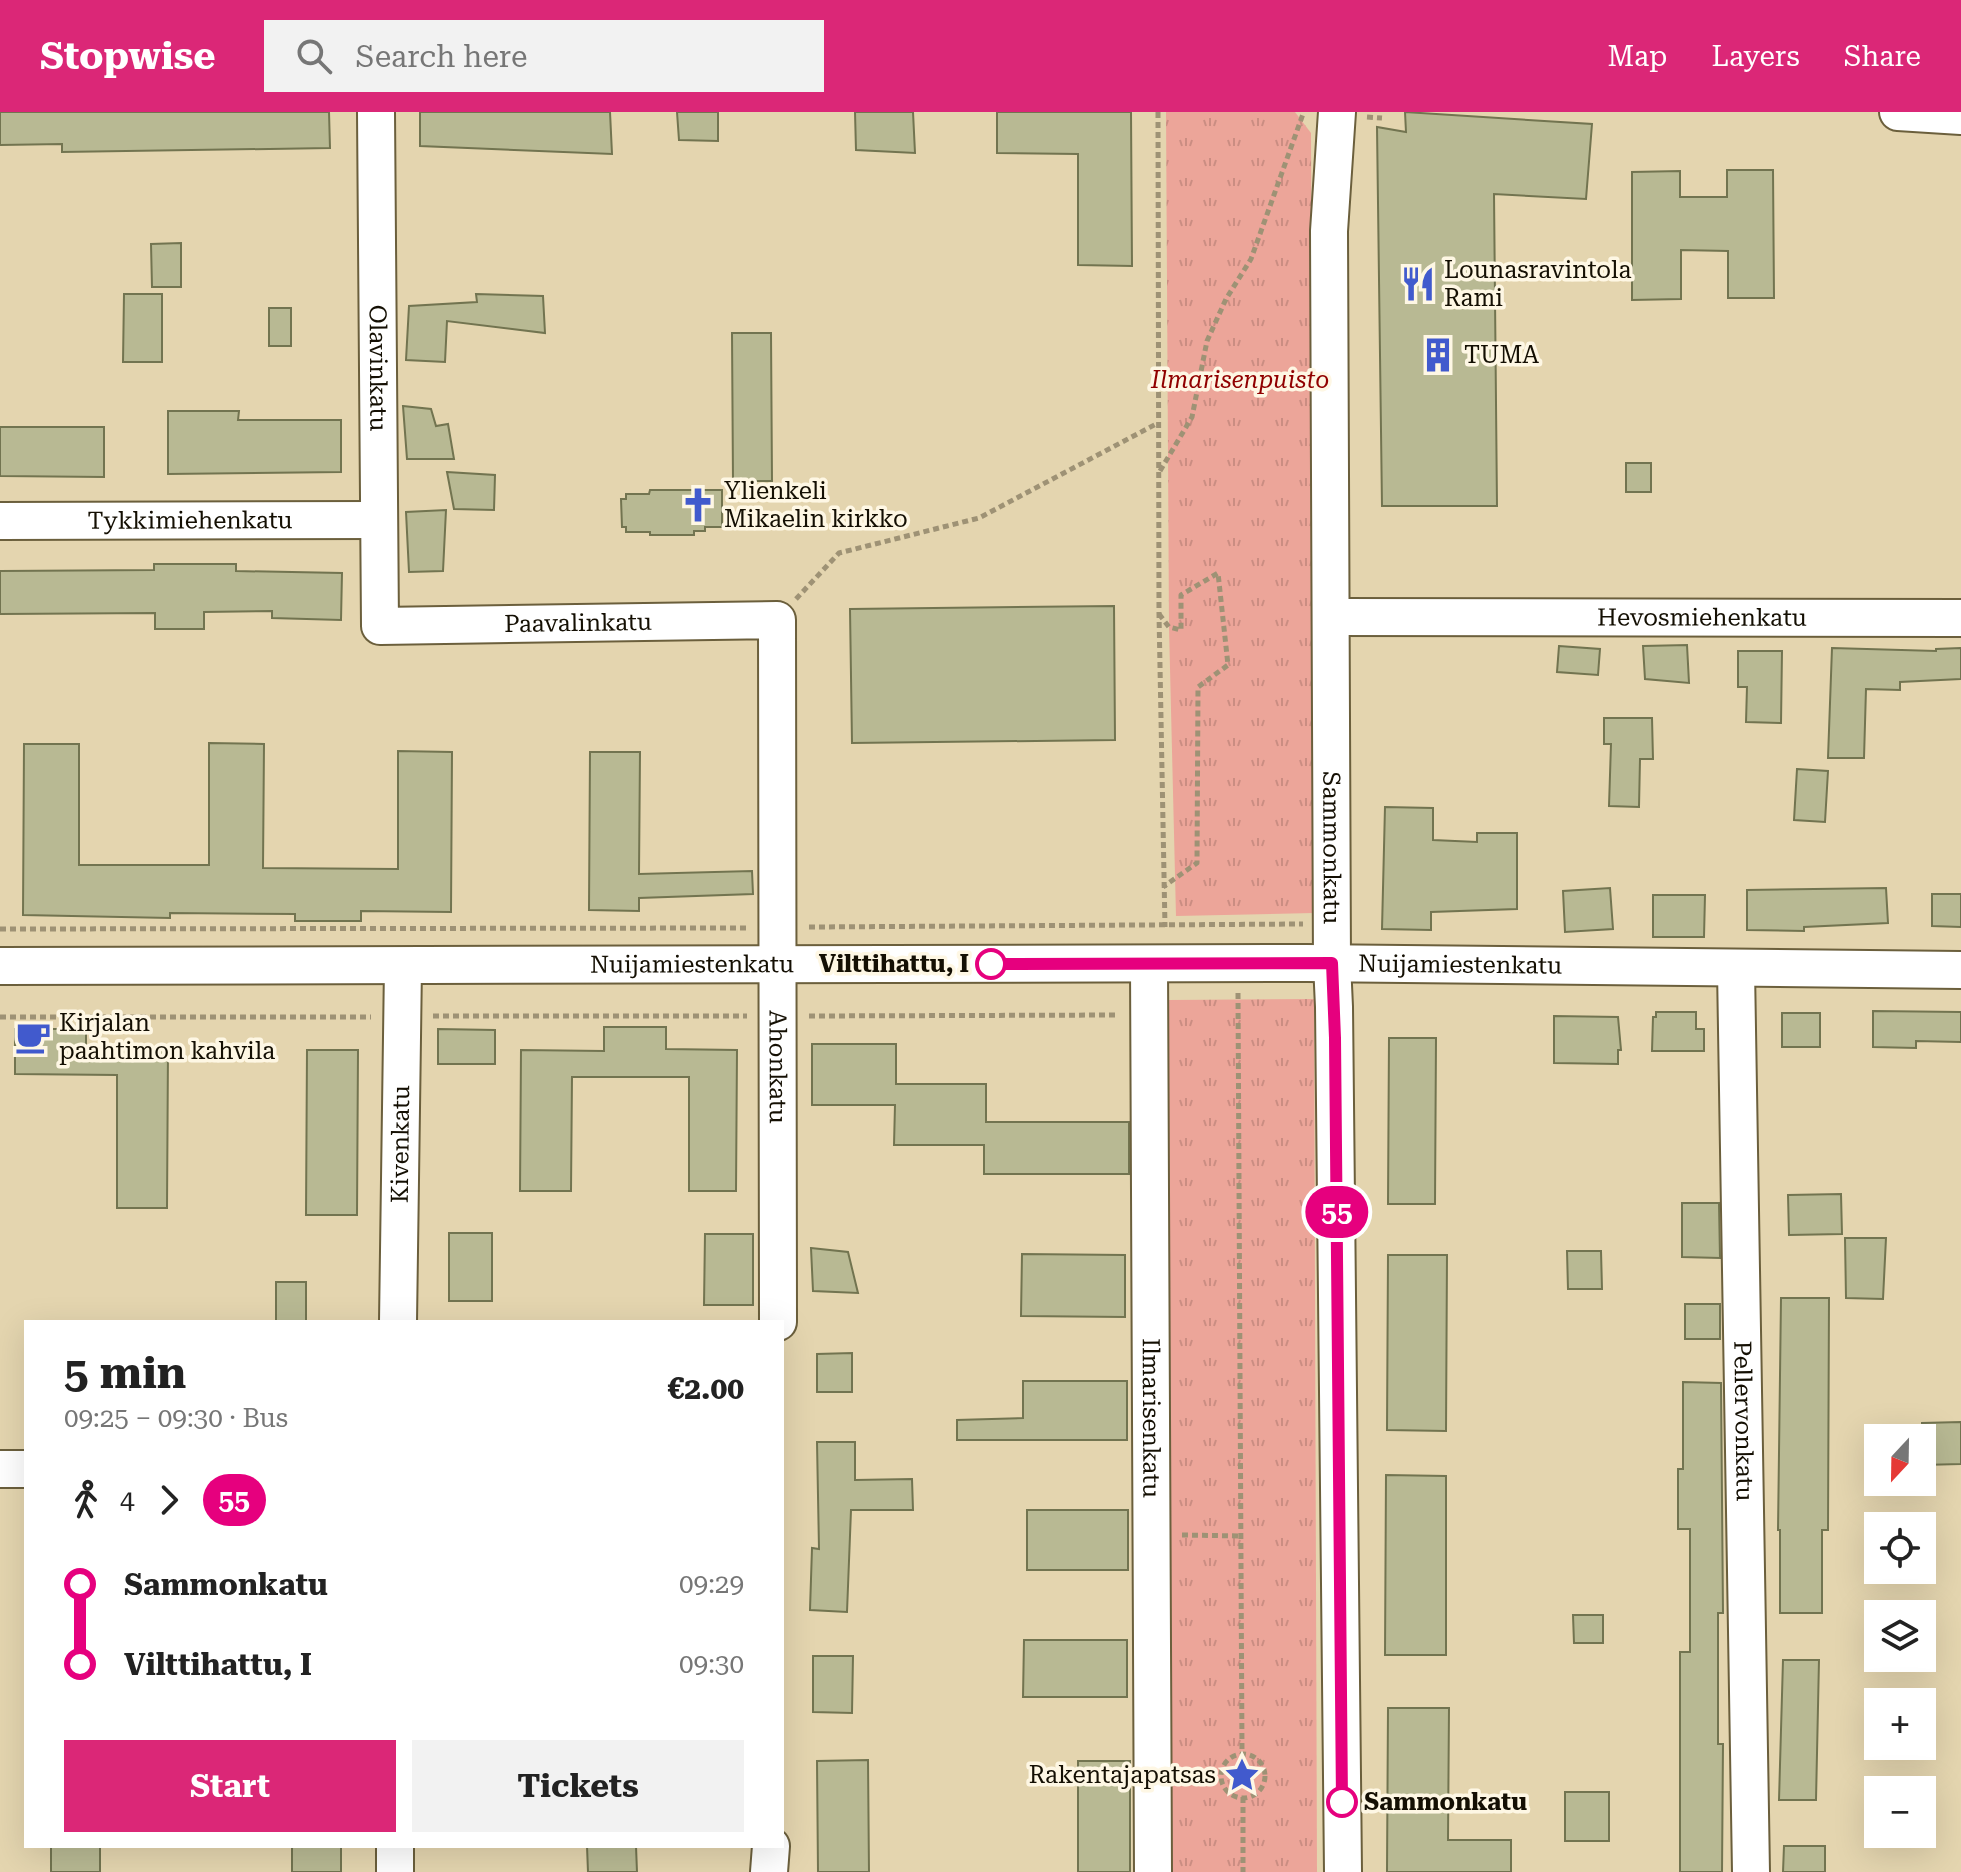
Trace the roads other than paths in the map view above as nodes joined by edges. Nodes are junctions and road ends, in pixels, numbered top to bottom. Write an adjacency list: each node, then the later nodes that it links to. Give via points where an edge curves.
1 (376, 112): 5 (street, Olavinkatu)
2 (1898, 112): 4 (street)
3 (1320, 113): 7 (street, Sammonkatu, via 1329,231)
4 (1961, 116)
5 (378, 520): 6 (street, Tykkimiehenkatu); 10 (street, Olavinkatu)
6 (0, 521)
7 (1332, 617): 8 (street, Hevosmiehenkatu); 11 (street, Sammonkatu)
8 (1961, 618)
9 (777, 620): 10 (street, Paavalinkatu); 13 (street, Ahonkatu)
10 (380, 626)
11 (1332, 963): 12 (street, Nuijamiestenkatu); 16 (street, Nuijamiestenkatu); 27 (street, Sammonkatu)
12 (1149, 964): 13 (street, Nuijamiestenkatu); 26 (street, Ilmarisenkatu)
13 (776, 965): 15 (street, Nuijamiestenkatu); 19 (street, Ahonkatu)
14 (0, 966): 15 (street, Nuijamiestenkatu)
15 (403, 966): 18 (street, Kivenkatu)
16 (1736, 969): 17 (street, Nuijamiestenkatu); 28 (street, Pellervonkatu)
17 (1961, 970)
18 (398, 1320)
19 (778, 1320)
20 (0, 1469): 21 (street)
21 (24, 1469)
22 (395, 1848): 24 (street)
23 (771, 1848): 25 (street)
24 (395, 1872)
25 (769, 1872)
26 (1153, 1872)
27 (1343, 1872)
28 (1751, 1872)

